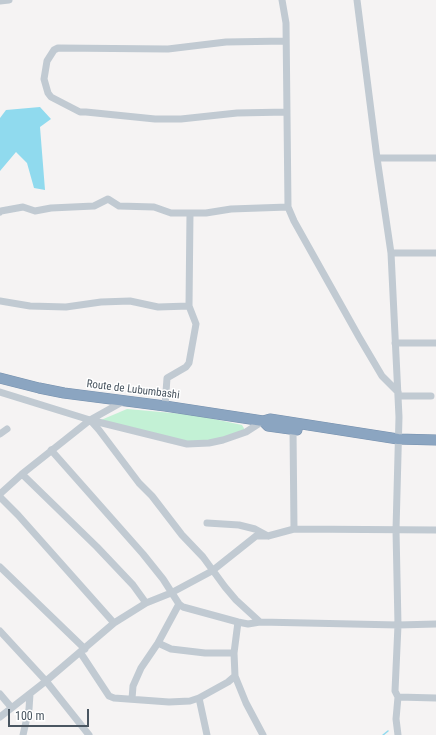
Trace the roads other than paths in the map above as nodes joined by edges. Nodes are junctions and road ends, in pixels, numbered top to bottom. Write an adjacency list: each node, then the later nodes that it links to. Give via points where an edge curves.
1 (9, 0): 4 (street)
2 (282, 0): 5 (street)
3 (357, 0): 7 (street)
4 (0, 1)
5 (286, 41): 6 (street); 6 (street, via 226,42 168,49 58,48 47,61 44,79 51,97 80,112 160,119)
6 (287, 112): 9 (street)
7 (377, 158): 8 (street); 12 (street)
8 (436, 158)
9 (288, 207): 11 (street); 20 (street, via 359,337 382,376)
10 (0, 212): 11 (street, via 23,207 35,211 94,206 108,199 119,206 154,207 171,213)
11 (190, 213): 15 (street)
12 (391, 253): 13 (street); 17 (street)
13 (436, 253)
14 (0, 301): 15 (street, via 30,306 66,307 130,301 158,307)
15 (189, 306): 23 (street, via 196,324 190,363 167,378)
16 (436, 343): 17 (street)
17 (395, 344): 20 (street)
18 (0, 378): 22 (highway, Route de Lubumbashi, via 39,388)
19 (0, 392): 24 (street)
20 (398, 394): 21 (street); 30 (street)
21 (431, 396)
22 (125, 401): 23 (highway, Route de Lubumbashi); 24 (street)
23 (165, 406): 25 (highway, Route de Lubumbashi)
24 (90, 420): 25 (street, via 187,444 223,440); 32 (street); 42 (street, via 139,484 152,496)
25 (263, 421): 27 (highway, Route de Lubumbashi, via 268,426); 30 (highway, Route de Lubumbashi, via 270,419)
26 (7, 428): 28 (street)
27 (293, 429): 30 (highway, Route de Lubumbashi); 37 (street)
28 (0, 434)
29 (436, 440): 30 (highway, Route de Lubumbashi)
30 (398, 441): 31 (highway, Route de Lubumbashi); 38 (street)
31 (436, 445)
32 (51, 450): 33 (street); 43 (street, via 143,554)
33 (22, 474): 34 (street); 44 (street, via 97,548)
34 (0, 494)
35 (0, 497): 48 (street)
36 (207, 523): 40 (street, via 239,525)
37 (294, 529): 38 (street); 40 (street)
38 (396, 530): 39 (street); 50 (street)
39 (436, 530)
40 (268, 536): 42 (street, via 256,536)
41 (0, 567): 53 (street)
42 (212, 571): 43 (street); 47 (street, via 236,600)
43 (172, 593): 44 (street); 45 (street)
44 (146, 603): 48 (street)
45 (179, 604): 46 (street); 52 (street)
46 (238, 622): 47 (street); 54 (street)
47 (260, 622): 50 (street)
48 (114, 623): 53 (street)
49 (436, 624): 50 (street)
50 (398, 625): 59 (street, via 395,691)
51 (0, 631): 56 (street)
52 (158, 643): 54 (street, via 171,649); 62 (street, via 141,668 133,686)
53 (83, 650): 56 (street); 62 (street, via 109,696)
54 (234, 653): 55 (street)
55 (235, 676): 60 (street); 68 (street)
56 (46, 681): 58 (street); 66 (street)
57 (0, 694): 63 (street)
58 (30, 694): 63 (street); 65 (street)
59 (398, 697): 61 (street); 69 (street)
60 (199, 698): 62 (street, via 169,702); 67 (street)
61 (436, 698)
62 (132, 699)
63 (11, 707): 64 (street)
64 (0, 717)
65 (23, 735)
66 (89, 735)
67 (207, 735)
68 (262, 735)
69 (398, 735)

